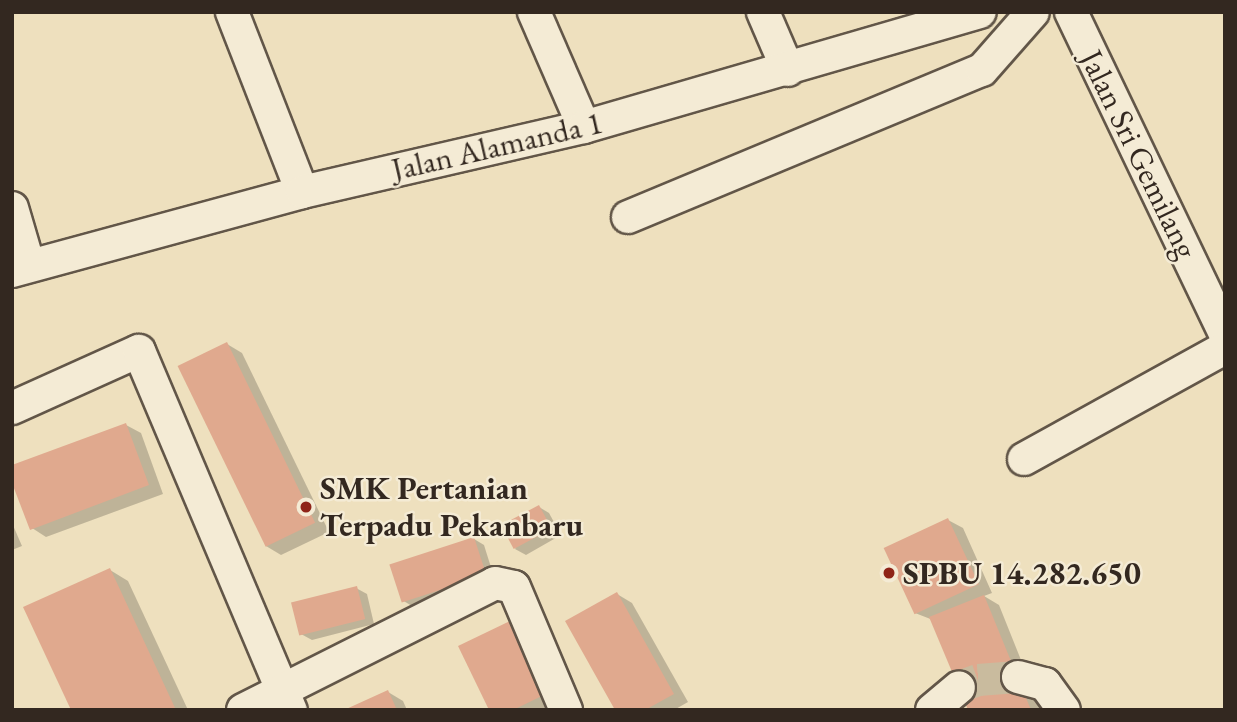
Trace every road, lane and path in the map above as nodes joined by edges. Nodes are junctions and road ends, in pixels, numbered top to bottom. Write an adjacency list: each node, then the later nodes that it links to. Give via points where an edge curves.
1 (232, 12): 9 (street)
2 (534, 12): 8 (street)
3 (763, 12): 7 (street)
4 (979, 12): 7 (street, Jalan Alamanda 1)
5 (1033, 12): 11 (street, via 982,70)
6 (1071, 12): 13 (street, Jalan Sri Gemilang)
7 (788, 70): 8 (street, Jalan Alamanda 1)
8 (584, 127): 9 (street, Jalan Alamanda 1)
9 (302, 192): 12 (street, Jalan Alamanda 1)
10 (12, 208): 12 (street)
11 (628, 217)
12 (21, 268)
13 (1225, 333)
14 (1225, 348): 16 (street)
15 (12, 408): 19 (street, via 139,351)
16 (1024, 459)
17 (1018, 677): 23 (street, via 1045,684)
18 (959, 687): 22 (street)
19 (287, 700): 20 (street); 21 (street, via 495,583 514,587)
20 (243, 710)
21 (566, 710)
22 (932, 710)
23 (1064, 710)

